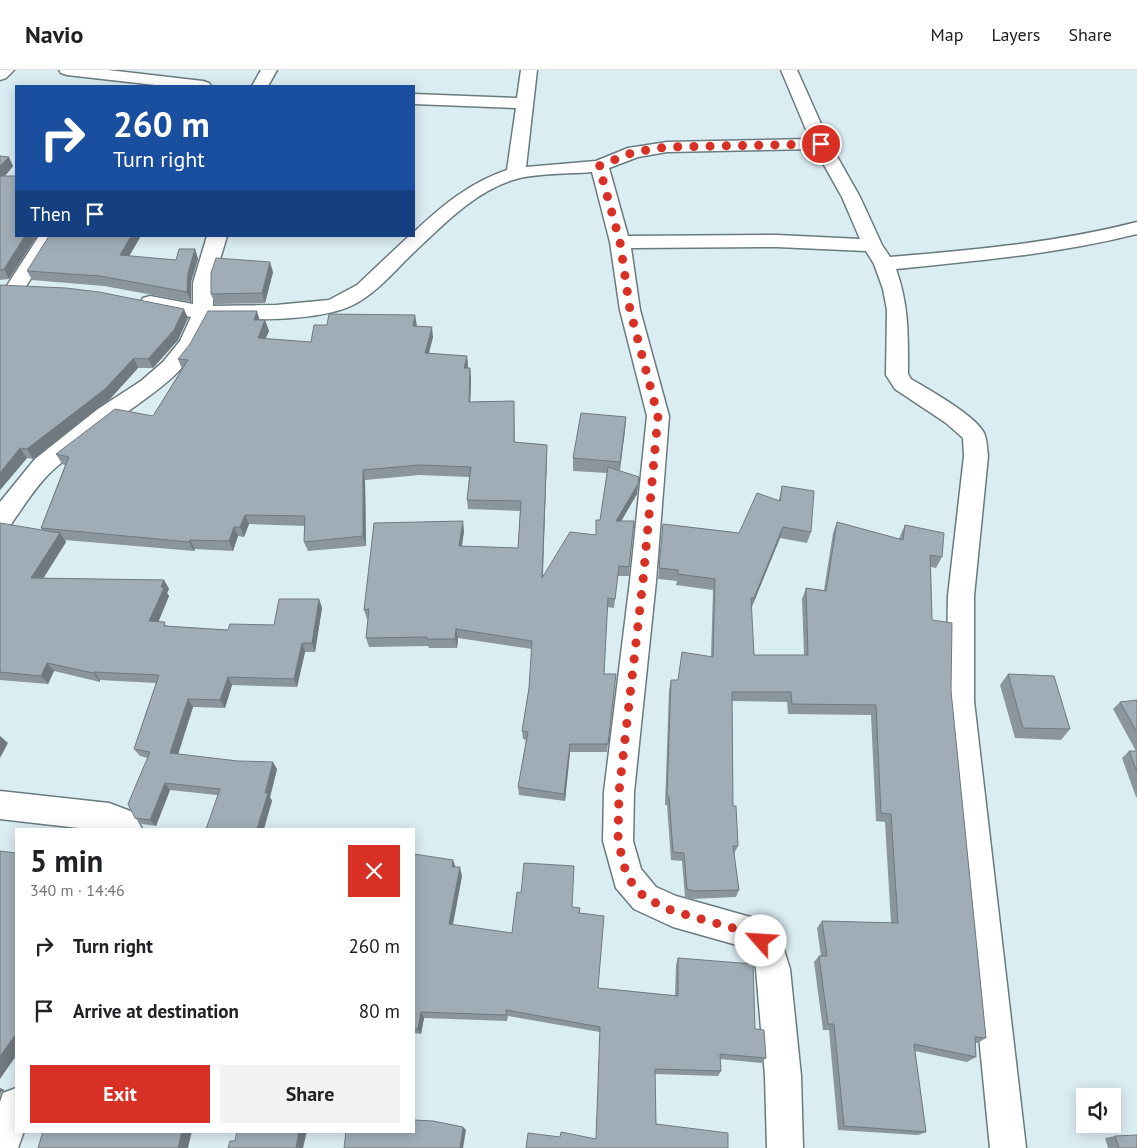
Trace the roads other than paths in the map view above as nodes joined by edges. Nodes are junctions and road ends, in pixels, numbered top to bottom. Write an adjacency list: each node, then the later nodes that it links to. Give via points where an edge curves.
1 (6, 70): 6 (street)
2 (67, 70): 7 (street)
3 (270, 70): 9 (street)
4 (529, 70): 11 (street)
5 (789, 70): 12 (street)
6 (0, 75)
7 (145, 83): 8 (street)
8 (184, 85)
9 (261, 85)
10 (415, 99): 11 (street)
11 (524, 104): 14 (street)
12 (821, 144): 13 (street, via 667,147 634,152); 19 (street)
13 (599, 166): 14 (street); 18 (street)
14 (516, 173): 22 (street, via 474,191 347,300 333,306 276,312)
15 (1137, 228): 19 (street, via 1014,252)
16 (48, 237): 20 (street)
17 (217, 237): 22 (street, via 203,283)
18 (620, 242): 19 (street, via 777,241); 28 (street, via 630,310 658,416 619,792 618,841 627,877 645,898 673,911 754,934 768,949 773,969 783,1076)
19 (878, 254): 29 (street, via 893,289 898,376 903,384 948,412 974,435 976,456 961,596 960,701)
20 (17, 287)
21 (131, 299): 22 (street)
22 (204, 313): 23 (street, via 190,343 171,368 43,465)
23 (0, 520)
24 (0, 805): 25 (street, via 109,817 122,822)
25 (126, 828)
26 (15, 1109): 27 (street)
27 (0, 1147)
28 (785, 1148)
29 (1008, 1148)

